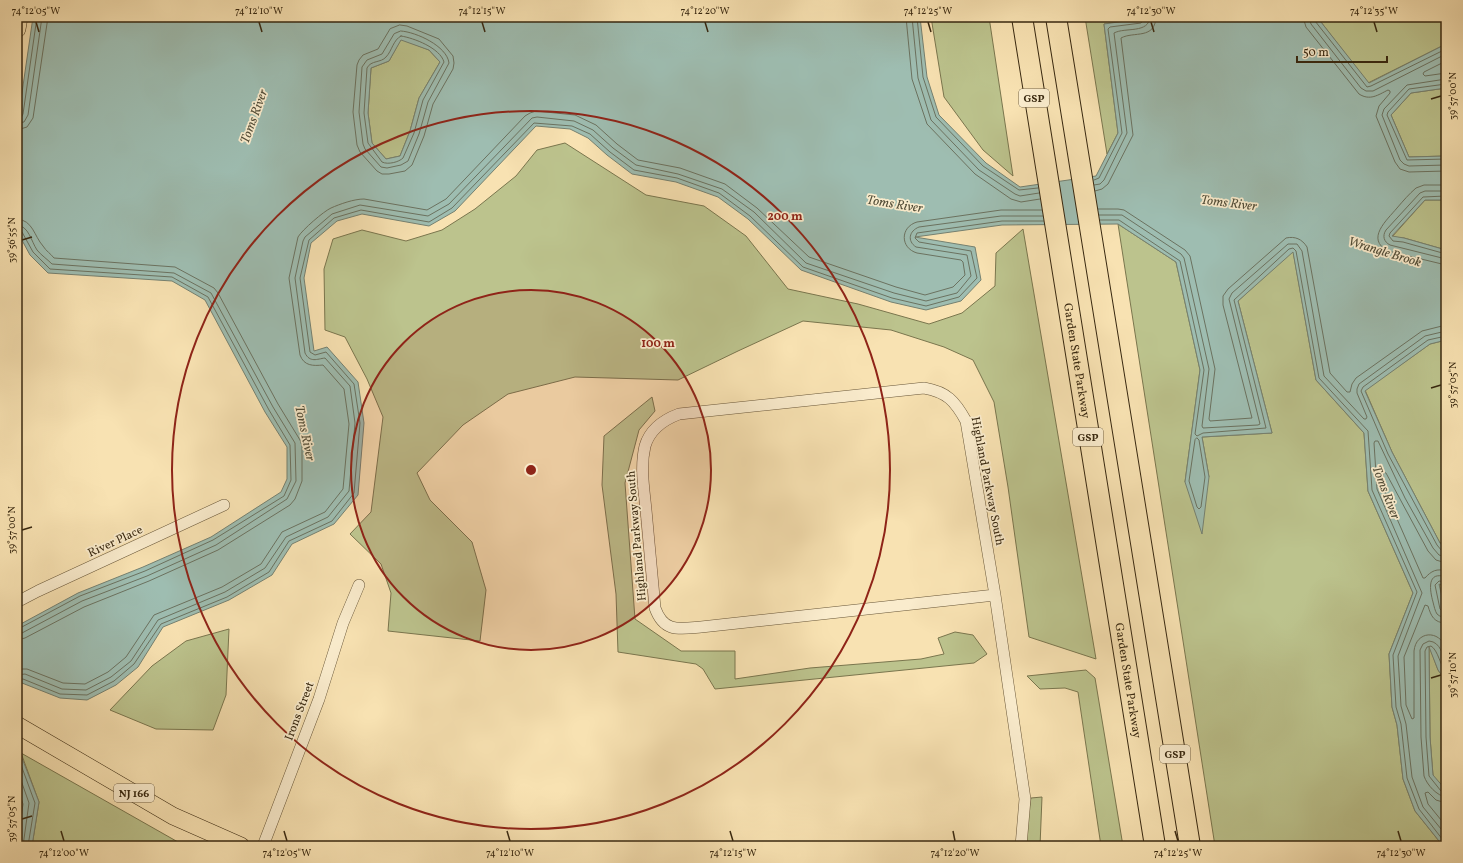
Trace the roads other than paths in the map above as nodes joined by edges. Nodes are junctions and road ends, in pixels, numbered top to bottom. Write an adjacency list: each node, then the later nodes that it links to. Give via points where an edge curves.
1 (19, 17): 4 (main road)
2 (1022, 17): 13 (highway, Garden State Parkway / GSP)
3 (1056, 17): 14 (highway, GSP)
4 (17, 29)
5 (224, 505): 8 (street, River Place)
6 (360, 585): 11 (street, Irons Street)
7 (995, 595): 7 (street, Highland Parkway South, via 966,421 953,401 943,393 924,388 679,414 659,424 645,446 643,472 655,608 658,616 670,628 701,627); 12 (street, Highland Parkway South, via 1025,799)
8 (17, 602)
9 (24, 729): 10 (main road, NJ 166, via 173,816)
10 (241, 846)
11 (263, 846)
12 (1021, 846)
13 (1155, 846)
14 (1190, 846)

